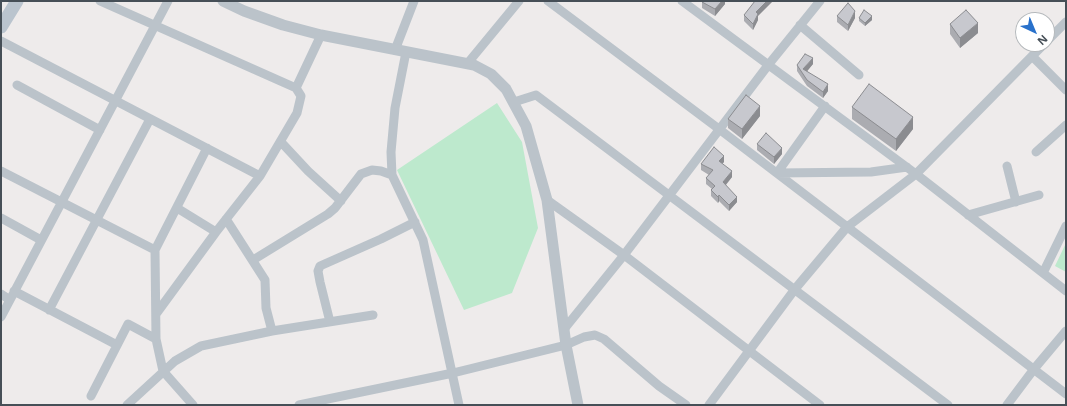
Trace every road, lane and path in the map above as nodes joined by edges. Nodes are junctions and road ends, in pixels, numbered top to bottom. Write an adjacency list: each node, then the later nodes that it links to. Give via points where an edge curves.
1 (17, 1): 13 (main road)
2 (100, 1): 12 (street)
3 (168, 1): 12 (street)
4 (224, 1): 15 (street, via 244,11)
5 (414, 1): 17 (street)
6 (519, 1): 20 (street)
7 (548, 1): 31 (street)
8 (682, 1): 21 (street)
9 (820, 1): 11 (street)
10 (1066, 22): 14 (street)
11 (800, 25): 21 (street); 22 (street)
12 (155, 26): 24 (street); 26 (street)
13 (1, 27)
14 (1055, 33)
15 (321, 36): 17 (street); 24 (street)
16 (1, 41): 26 (street)
17 (400, 51): 20 (street); 41 (street, via 391,152)
18 (1036, 52): 19 (street)
19 (1032, 56): 25 (street); 40 (street)
20 (467, 64): 27 (street, via 490,74 506,89)
21 (769, 64): 28 (street); 31 (street)
22 (860, 75)
23 (17, 85): 32 (street)
24 (296, 88): 33 (street, via 301,96 297,113)
25 (1066, 90)
26 (115, 101): 29 (street); 32 (street)
27 (514, 102): 43 (street, via 536,95); 45 (street, via 526,126)
28 (825, 106): 37 (street); 39 (street)
29 (150, 119): 34 (street); 53 (street)
30 (1066, 125): 35 (street)
31 (719, 129): 39 (street); 43 (street)
32 (100, 130): 47 (street)
33 (281, 142): 42 (street); 46 (street)
34 (207, 148): 42 (street); 49 (street)
35 (1036, 152)
36 (1007, 166): 48 (street)
37 (907, 167): 39 (street, via 871,172); 40 (street)
38 (1, 171): 47 (street)
39 (777, 173): 56 (street)
40 (916, 174): 50 (street); 56 (street)
41 (392, 175): 46 (street, via 372,170 361,174); 54 (street)
42 (260, 176): 52 (street)
43 (669, 195): 60 (street); 63 (street)
44 (1039, 195): 48 (street)
45 (547, 200): 60 (street); 72 (street)
46 (341, 201): 61 (street, via 328,214)
47 (62, 202): 53 (street); 58 (street)
48 (1016, 202): 50 (street)
49 (177, 208): 57 (street); 59 (street)
50 (968, 215): 62 (street)
51 (1, 218): 58 (street)
52 (226, 219): 57 (street); 61 (street)
53 (97, 220): 59 (street); 67 (street)
54 (415, 222): 71 (street, via 320,266 320,282); 81 (street, via 426,252)
55 (1066, 226): 62 (street)
56 (847, 227): 63 (street); 79 (street)
57 (216, 232): 68 (street)
58 (42, 240): 66 (street)
59 (155, 250): 68 (street)
60 (624, 255): 72 (street); 78 (street)
61 (253, 260): 73 (street, via 265,280 268,319)
62 (1042, 273): 64 (street)
63 (795, 290): 78 (street); 92 (street)
64 (1066, 291)
65 (1, 294): 66 (street)
66 (12, 296): 67 (street); 70 (street)
67 (49, 310): 76 (street)
68 (156, 314): 75 (street)
69 (373, 315): 71 (street)
70 (1, 317)
71 (330, 322): 73 (street)
72 (565, 328): 77 (street)
73 (272, 331): 80 (street, via 201,346 188,352)
74 (1066, 331): 79 (street)
75 (156, 339): 76 (street, via 128,324); 80 (street)
76 (117, 345): 83 (street)
77 (566, 345): 81 (street); 88 (street); 89 (street, via 595,335 604,339 659,386)
78 (750, 352): 90 (street); 91 (street)
79 (1034, 369): 82 (street); 93 (street)
80 (163, 371): 84 (street); 85 (street)
81 (453, 373): 86 (street); 87 (street)
82 (1066, 394)
83 (91, 396)
84 (127, 405)
85 (193, 405)
86 (299, 405)
87 (459, 405)
88 (578, 405)
89 (686, 405)
90 (709, 405)
91 (820, 405)
92 (948, 405)
93 (1007, 405)

